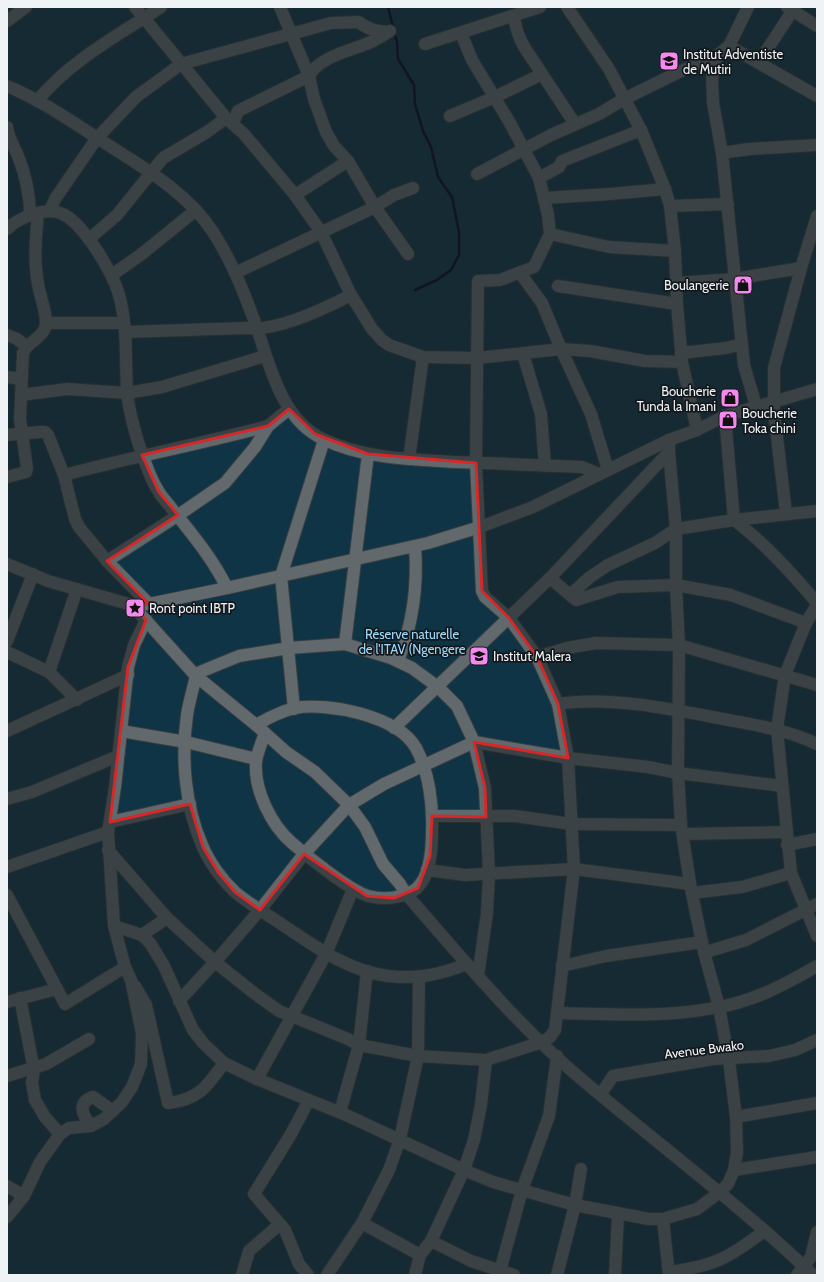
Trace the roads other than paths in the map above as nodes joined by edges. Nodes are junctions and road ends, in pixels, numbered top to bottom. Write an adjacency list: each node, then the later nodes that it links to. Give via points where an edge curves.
1 (26, 7): 11 (street)
2 (135, 7): 10 (street)
3 (161, 7): 10 (street)
4 (280, 7): 14 (street)
5 (540, 7): 9 (street)
6 (567, 7): 25 (street, via 609,69)
7 (748, 7): 16 (street)
8 (792, 8): 12 (street); 18 (street)
9 (514, 16): 13 (street); 20 (street, via 521,44)
10 (144, 18): 19 (street); 26 (street, via 80,60 53,82)
11 (7, 21)
12 (817, 26)
13 (461, 33): 15 (street); 24 (street, via 472,60)
14 (290, 34): 19 (street); 21 (street); 21 (street, via 345,21 359,22 372,30 389,31 371,42 327,60)
15 (425, 44)
16 (729, 46): 17 (street); 18 (street)
17 (718, 56): 25 (street); 35 (street, via 712,84)
18 (759, 62): 23 (street)
19 (181, 64): 28 (street); 32 (street, via 136,97)
20 (542, 74): 24 (street); 29 (street)
21 (309, 76): 28 (street, via 238,111); 36 (street, via 326,132 334,146)
22 (7, 86): 26 (street)
23 (817, 96)
24 (495, 97): 27 (street); 34 (street)
25 (624, 99): 29 (street, via 600,114); 31 (street)
26 (37, 101): 32 (street)
27 (450, 116)
28 (230, 121): 37 (street, via 163,158); 42 (street)
29 (575, 124): 34 (street)
30 (7, 127): 48 (street)
31 (640, 130): 39 (street, via 562,161 558,167); 41 (street)
32 (97, 138): 37 (street); 48 (street, via 55,199)
33 (817, 145): 35 (street)
34 (524, 150): 38 (street); 39 (street)
35 (722, 153): 44 (street)
36 (348, 161): 42 (street); 46 (street)
37 (150, 172): 47 (street); 53 (street, via 117,215)
38 (477, 174)
39 (539, 178): 43 (street)
40 (413, 188): 46 (street, via 394,195)
41 (665, 189): 43 (street); 45 (street)
42 (296, 195): 51 (street)
43 (544, 198): 52 (street)
44 (728, 204): 45 (street); 60 (street)
45 (670, 206): 54 (street)
46 (375, 207): 51 (street); 55 (street)
47 (196, 210): 57 (street, via 223,248); 59 (street)
48 (39, 214): 50 (street, via 21,218); 53 (street, via 60,212 72,219); 65 (street, via 35,240 36,278)
49 (817, 216): 56 (street)
50 (7, 229)
51 (321, 232): 57 (street); 63 (street)
52 (550, 234): 54 (street, via 609,248); 58 (street, via 534,267)
53 (89, 239): 59 (street)
54 (674, 251): 61 (street)
55 (408, 254)
56 (801, 268): 60 (street); 82 (street, via 774,368)
57 (235, 273): 67 (street)
58 (520, 273): 71 (street, via 542,303); 75 (street, via 500,280 478,281)
59 (112, 275): 66 (street)
60 (734, 279): 61 (street); 69 (street)
61 (676, 283): 64 (street)
62 (558, 286): 64 (street)
63 (351, 295): 67 (street, via 328,307); 74 (street, via 372,330 382,340)
64 (677, 304): 76 (street)
65 (46, 324): 66 (street); 70 (street, via 41,334)
66 (125, 327): 67 (street); 80 (street)
67 (257, 330): 73 (street)
68 (7, 335): 70 (street)
69 (742, 344): 76 (street); 83 (street, via 744,365)
70 (26, 346): 78 (street)
71 (561, 350): 72 (street); 76 (street, via 590,351 645,361); 98 (street, via 591,414)
72 (523, 354): 75 (street); 97 (street, via 541,414)
73 (265, 356): 80 (street, via 162,388); 84 (street)
74 (422, 357): 75 (street); 95 (street)
75 (477, 358): 96 (street)
76 (682, 358): 87 (street)
77 (7, 377): 78 (street)
78 (21, 379): 81 (street)
79 (817, 389): 82 (street)
80 (127, 393): 81 (street, via 67,389); 94 (street)
81 (20, 395): 88 (street)
82 (774, 401): 83 (street); 102 (street)
83 (756, 406): 85 (street)
84 (289, 409): 86 (street); 90 (street, via 304,426)
85 (725, 416): 87 (street); 104 (street)
86 (268, 426): 94 (street); 103 (street, via 255,447 225,482)
87 (696, 430): 91 (street)
88 (21, 434): 89 (street); 99 (street, via 45,432); 100 (street, via 26,472)
89 (7, 435)
90 (324, 440): 93 (street); 112 (street)
91 (669, 440): 92 (street); 98 (street)
92 (669, 452): 106 (street); 113 (street)
93 (368, 454): 95 (street); 108 (street)
94 (142, 455): 99 (street); 103 (street, via 158,492)
95 (409, 459): 96 (street)
96 (476, 463): 97 (street); 105 (street)
97 (544, 466): 98 (street, via 582,466)
98 (603, 472): 105 (street, via 533,506)
99 (64, 475): 109 (street, via 79,527)
100 (7, 477)
101 (817, 511): 102 (street)
102 (786, 513): 104 (street)
103 (177, 516): 109 (street); 115 (street, via 200,544)
104 (734, 520): 106 (street); 119 (street, via 750,532 797,579)
105 (480, 527): 107 (street); 121 (street, via 482,591 485,597)
106 (676, 529): 114 (street); 117 (street, via 655,543 608,565)
107 (415, 546): 108 (street); 130 (street, via 413,615)
108 (356, 559): 112 (street); 125 (street)
109 (107, 561): 118 (street)
110 (7, 564): 111 (street)
111 (33, 574): 116 (street); 124 (street)
112 (281, 576): 115 (street); 127 (street)
113 (550, 578): 117 (street); 121 (street)
114 (676, 585): 117 (street, via 618,587 580,600); 123 (street, via 731,595); 126 (street)
115 (227, 588): 118 (street)
116 (78, 589): 120 (street); 131 (street)
117 (570, 595)
118 (149, 604): 120 (street)
119 (817, 604): 123 (street)
120 (132, 605): 122 (street)
121 (509, 618): 129 (street); 136 (street)
122 (146, 620): 132 (street, via 134,645); 133 (street)
123 (806, 623): 134 (street)
124 (7, 641)
125 (345, 644): 127 (street); 130 (street)
126 (679, 645): 129 (street, via 596,643); 134 (street); 140 (street)
127 (289, 648): 133 (street, via 239,656); 139 (street)
128 (7, 652): 131 (street)
129 (537, 657): 138 (street)
130 (398, 661): 136 (street)
131 (49, 672): 137 (street)
132 (128, 675): 137 (street); 145 (street)
133 (196, 675): 141 (street); 147 (street, via 187,715)
134 (785, 675): 135 (street); 143 (street)
135 (817, 685)
136 (438, 687): 142 (street); 148 (street, via 457,706)
137 (77, 700): 144 (street)
138 (558, 704): 140 (street, via 600,701); 151 (street)
139 (294, 708): 141 (street); 142 (street, via 344,709 367,715)
140 (678, 710): 143 (street); 154 (street)
141 (256, 725): 146 (street)
142 (394, 728): 153 (street, via 416,748)
143 (777, 729): 149 (street); 155 (street)
144 (7, 731)
145 (121, 731): 147 (street); 150 (street)
146 (265, 733): 152 (street); 158 (street, via 286,752 315,772)
147 (186, 742): 152 (street); 157 (street, via 186,781)
148 (474, 742): 151 (street); 153 (street); 160 (street, via 485,788)
149 (817, 744)
150 (118, 756): 156 (street); 162 (street)
151 (568, 758): 154 (street); 161 (street)
152 (256, 759): 168 (street, via 260,788 270,815 287,839)
153 (424, 767): 158 (street, via 384,784); 159 (street, via 429,785)
154 (678, 773): 155 (street); 163 (street)
155 (782, 786): 164 (street)
156 (7, 800)
157 (190, 804): 162 (street); 179 (street, via 202,847 218,872 235,892)
158 (349, 805): 168 (street); 176 (street, via 365,827 383,864)
159 (432, 816): 160 (street); 171 (street, via 432,847)
160 (486, 817): 161 (street, via 515,816); 173 (street)
161 (571, 824): 163 (street); 170 (street)
162 (109, 827): 167 (street); 169 (street)
163 (682, 830): 164 (street); 174 (street)
164 (787, 832): 166 (street)
165 (817, 839): 166 (street)
166 (787, 845): 172 (street)
167 (108, 850): 181 (street); 182 (street)
168 (304, 854): 175 (street); 179 (street)
169 (7, 867)
170 (574, 869): 173 (street); 174 (street); 189 (street)
171 (427, 870): 173 (street, via 466,875); 176 (street, via 418,888)
172 (791, 873): 174 (street, via 742,887); 180 (street)
173 (489, 874): 193 (street, via 487,913)
174 (691, 888): 185 (street)
175 (353, 889): 176 (street, via 380,899); 186 (street)
176 (406, 894): 188 (street)
177 (7, 895): 196 (street)
178 (817, 904): 180 (street)
179 (260, 910): 186 (street); 187 (street)
180 (805, 910): 184 (street); 185 (street, via 746,940)
181 (167, 918): 183 (street); 187 (street)
182 (114, 926): 183 (street); 191 (street)
183 (142, 935): 198 (street, via 164,966)
184 (817, 936)
185 (704, 947): 189 (street, via 606,956); 200 (street)
186 (326, 954): 192 (street); 202 (street)
187 (215, 962): 198 (street); 202 (street, via 267,1002)
188 (467, 964): 193 (street); 194 (street, via 444,973)
189 (562, 966): 201 (street)
190 (817, 966): 200 (street, via 785,984 747,1000)
191 (125, 967): 195 (street); 196 (street, via 65,1004)
192 (367, 971): 194 (street, via 387,976); 206 (street)
193 (478, 976): 205 (street)
194 (419, 978): 207 (street)
195 (131, 980): 211 (street, via 146,1005 168,1103 192,1097 206,1087); 218 (street, via 142,1033 141,1064 130,1091)
196 (58, 989): 197 (street)
197 (20, 998): 199 (street); 212 (street)
198 (179, 1001): 211 (street, via 193,1030)
199 (7, 1002)
200 (719, 1008): 201 (street, via 660,1014); 210 (street)
201 (557, 1013): 205 (street, via 555,1030)
202 (292, 1016): 206 (street); 214 (street)
203 (90, 1039): 212 (street, via 62,1057)
204 (817, 1040): 210 (street, Avenue Bwako, via 775,1055)
205 (542, 1042): 208 (street); 209 (street)
206 (358, 1045): 207 (street); 219 (street)
207 (418, 1056): 209 (street); 223 (street)
208 (557, 1056): 215 (street); 229 (street, via 549,1116)
209 (486, 1060): 226 (street, via 477,1126)
210 (729, 1060): 215 (street, Avenue Bwako, via 713,1060 613,1076); 220 (street)
211 (224, 1063): 214 (street)
212 (34, 1070): 213 (street); 222 (street, via 32,1084 36,1100 45,1117)
213 (7, 1076)
214 (257, 1078): 216 (street)
215 (601, 1094): 230 (street)
216 (309, 1100): 219 (street); 237 (street, via 254,1194)
217 (817, 1103): 220 (street)
218 (113, 1111): 221 (street); 221 (street, via 93,1097 83,1102 84,1115)
219 (340, 1112): 223 (street)
220 (736, 1117): 227 (street, via 737,1152)
221 (91, 1126): 222 (street, via 69,1128)
222 (60, 1134): 231 (street, via 40,1162)
223 (400, 1139): 226 (street); 236 (street, via 389,1170)
224 (817, 1157): 227 (street)
225 (581, 1169): 232 (street)
226 (464, 1170): 229 (street); 240 (street)
227 (734, 1170): 230 (street, via 728,1184)
228 (7, 1186): 231 (street)
229 (522, 1190): 232 (street); 244 (street)
230 (720, 1192): 235 (street, via 697,1210); 238 (street)
231 (24, 1196): 234 (street)
232 (575, 1205): 233 (street); 251 (street)
233 (618, 1214): 235 (street); 252 (street)
234 (7, 1217)
235 (663, 1219): 245 (street)
236 (362, 1223): 241 (street); 248 (street)
237 (280, 1224): 246 (street, via 249,1251); 247 (street, via 285,1230 298,1264)
238 (764, 1231): 243 (street); 245 (street, via 739,1251 724,1259 706,1266)
239 (817, 1232): 243 (street)
240 (431, 1241): 241 (street); 244 (street)
241 (420, 1255): 249 (street)
242 (817, 1265): 243 (street)
243 (805, 1272)
244 (500, 1273): 250 (street)
245 (669, 1274)
246 (242, 1275)
247 (308, 1275)
248 (327, 1275)
249 (415, 1275)
250 (514, 1275)
251 (557, 1275)
252 (615, 1275)

